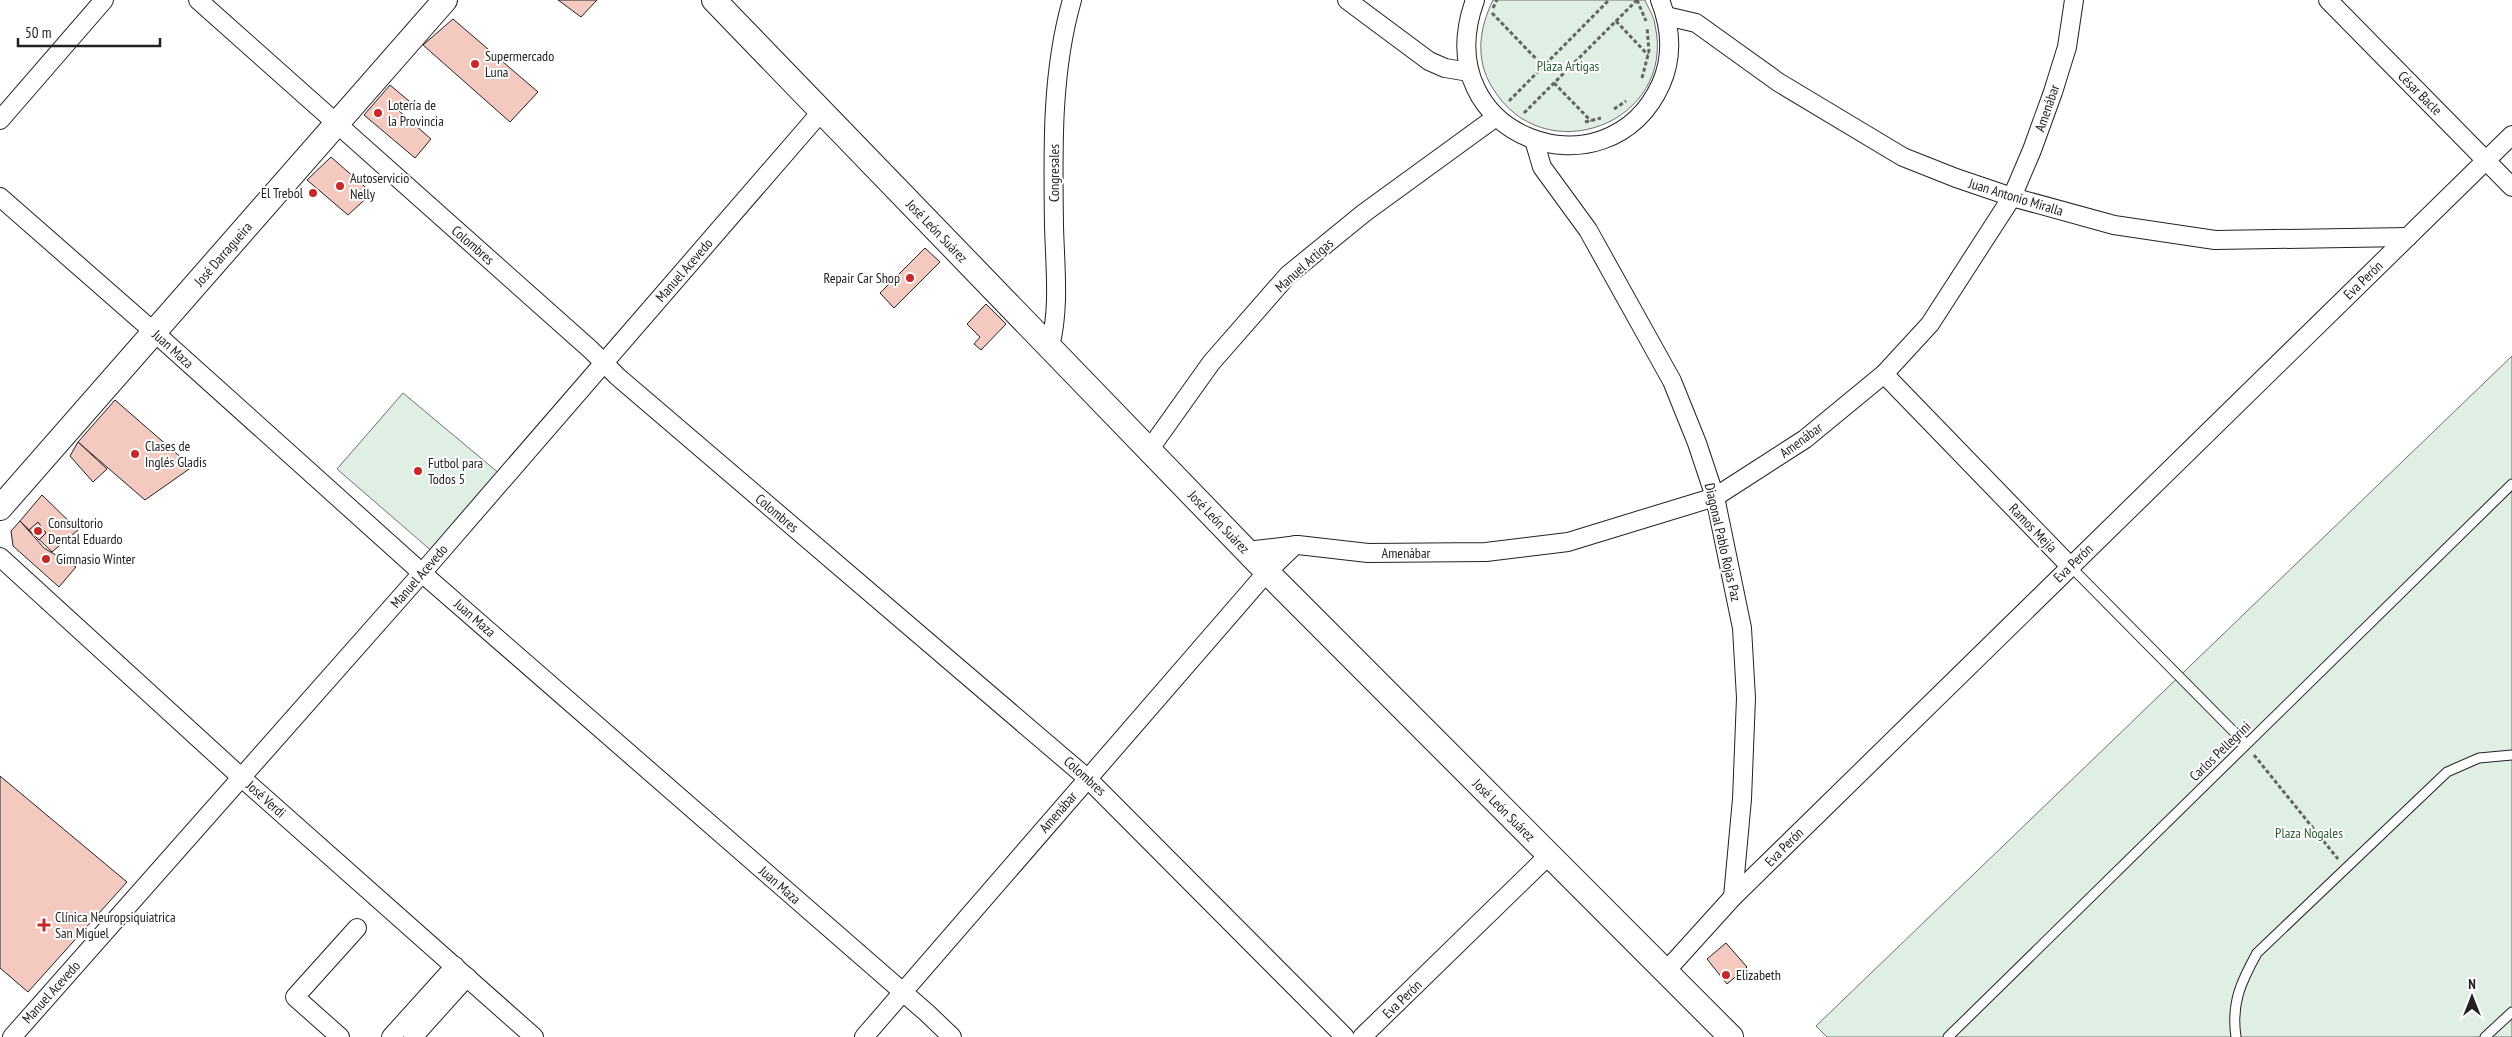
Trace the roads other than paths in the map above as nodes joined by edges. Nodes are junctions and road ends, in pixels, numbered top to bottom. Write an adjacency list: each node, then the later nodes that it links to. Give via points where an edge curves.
1 (104, 0): 14 (street)
2 (198, 0): 15 (street, Colombres)
3 (445, 0): 15 (street, José Darragueira)
4 (714, 0): 12 (street, José León Suárez)
5 (1072, 0): 24 (street, Congresales, via 1057,79 1054,189 1056,318)
6 (1347, 0): 11 (street, via 1430,61 1445,68)
7 (2074, 0): 21 (street, Amenábar, via 2067,47 2053,92)
8 (2328, 0): 18 (street, César Bacle)
9 (1480, 3): 11 (street, via 1468,21 1465,47)
10 (1663, 8): 17 (street, via 1670,44 1666,72 1655,97 1638,118 1615,134 1589,144 1562,145); 21 (street, Juan Antonio Miralla, via 1696,23 1778,82 1903,157)
11 (1469, 72): 13 (street, via 1475,89)
12 (822, 112): 24 (street, José León Suárez); 25 (street, Manuel Acevedo)
13 (1496, 117): 17 (street); 27 (street, Manuel Artigas, via 1364,213 1288,275 1211,363)
14 (0, 120)
15 (336, 124): 23 (street, José Darragueira); 25 (street, Colombres)
16 (2512, 135): 18 (street, Eva Perón)
17 (1534, 140): 29 (street, Diagonal Pablo Rojas Paz, via 1542,167 1588,230 1672,381)
18 (2487, 162): 19 (street, César Bacle); 22 (street, Eva Perón)
19 (2512, 187)
20 (0, 197): 23 (street, Juan Maza)
21 (2012, 197): 22 (street, Juan Antonio Miralla, via 2114,225 2215,240); 26 (street, Amenábar, via 1930,324)
22 (2408, 237): 34 (street, Eva Perón)
23 (154, 332): 30 (street, José Darragueira); 36 (street, Juan Maza)
24 (1050, 346): 27 (street, José León Suárez)
25 (604, 363): 36 (street, Manuel Acevedo); 40 (street, Colombres)
26 (1884, 374): 29 (street, Amenábar, via 1805,439); 34 (street, Ramos Mejía)
27 (1149, 450): 32 (street, José León Suárez)
28 (2512, 484): 37 (lane, Carlos Pellegrini)
29 (1715, 497): 31 (street, Amenábar, via 1568,542 1486,552 1368,553); 42 (street, Diagonal Pablo Rojas Paz, via 1742,628 1746,698 1742,799)
30 (0, 508)
31 (1295, 545): 32 (street, Amenábar); 35 (street, Amenábar)
32 (1246, 551): 35 (street, José León Suárez)
33 (0, 557): 39 (street, José Verdi)
34 (2070, 566): 37 (lane, Ramos Mejía); 42 (street, Eva Perón)
35 (1267, 572): 40 (street, Amenábar); 41 (street, José León Suárez)
36 (422, 573): 39 (street, Manuel Acevedo); 46 (street, Juan Maza)
37 (2246, 744): 58 (lane, Carlos Pellegrini)
38 (2512, 755): 59 (lane, via 2480,758 2447,772 2257,953 2240,984 2234,1019)
39 (242, 778): 45 (street, José Verdi); 48 (street, Manuel Acevedo)
40 (1087, 778): 46 (street, Amenábar); 55 (street, Colombres)
41 (1549, 856): 44 (street, José León Suárez); 56 (street, Eva Perón)
42 (1733, 897): 44 (street, Eva Perón)
43 (357, 928): 49 (street, via 295,997)
44 (1666, 971): 57 (street, José León Suárez)
45 (461, 972): 50 (street); 51 (street); 52 (street, José Verdi)
46 (903, 992): 53 (street, Amenábar); 54 (street, Juan Maza)
47 (2512, 1012): 60 (lane)
48 (12, 1037)
49 (340, 1037)
50 (391, 1037)
51 (413, 1037)
52 (534, 1037)
53 (864, 1037)
54 (952, 1037)
55 (1345, 1037)
56 (1362, 1037)
57 (1731, 1037)
58 (1948, 1037)
59 (2236, 1037)
60 (2485, 1037)

